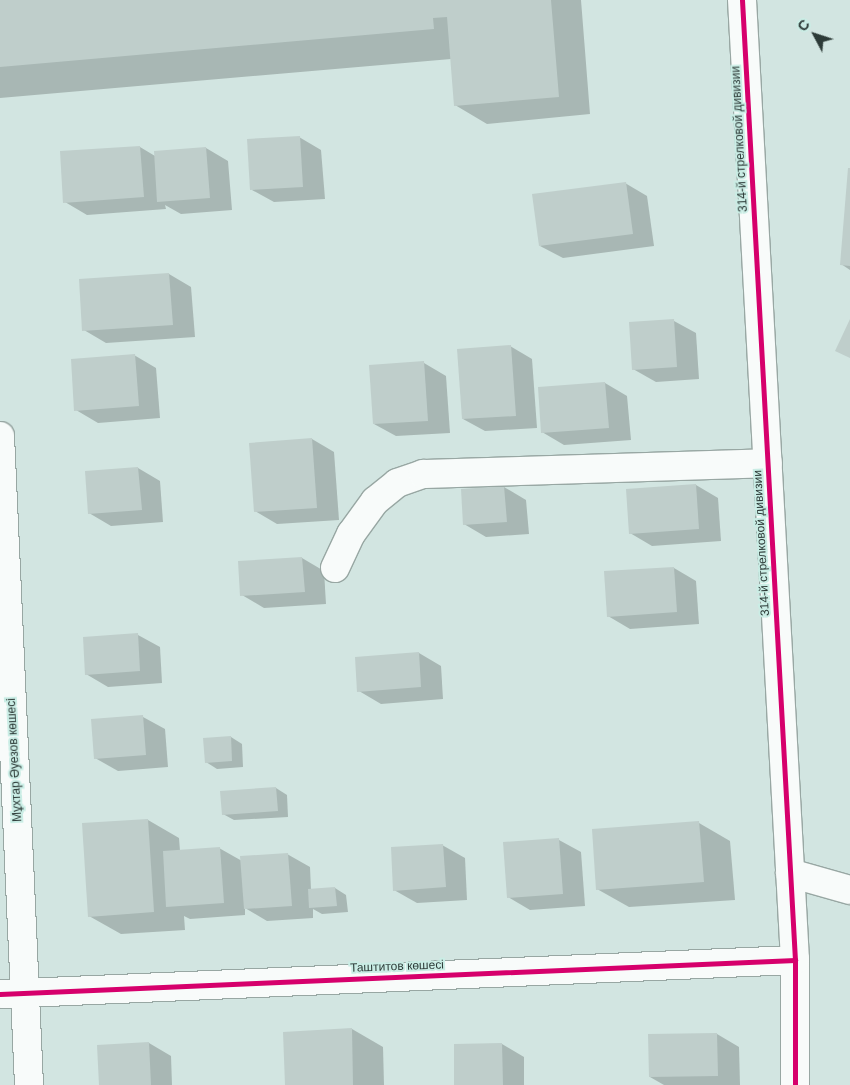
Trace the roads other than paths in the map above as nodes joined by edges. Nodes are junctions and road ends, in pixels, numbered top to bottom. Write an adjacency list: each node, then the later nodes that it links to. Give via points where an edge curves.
1 (742, 0): 3 (street, 314-й стрелковой дивизии)
2 (0, 436): 8 (street, Мұхтар Әуезов көшесі)
3 (768, 463): 4 (street, via 423,474 397,483 376,501 352,534); 5 (street, 314-й стрелковой дивизии)
4 (335, 568)
5 (790, 873): 6 (street); 7 (street, 314-й стрелковой дивизии)
6 (850, 890)
7 (795, 960): 8 (street, Таштитов көшесі); 10 (street, 314-й стрелковой дивизии)
8 (13, 993): 9 (street, Мұхтар Әуезов көшесі)
9 (29, 1085)
10 (795, 1085)

